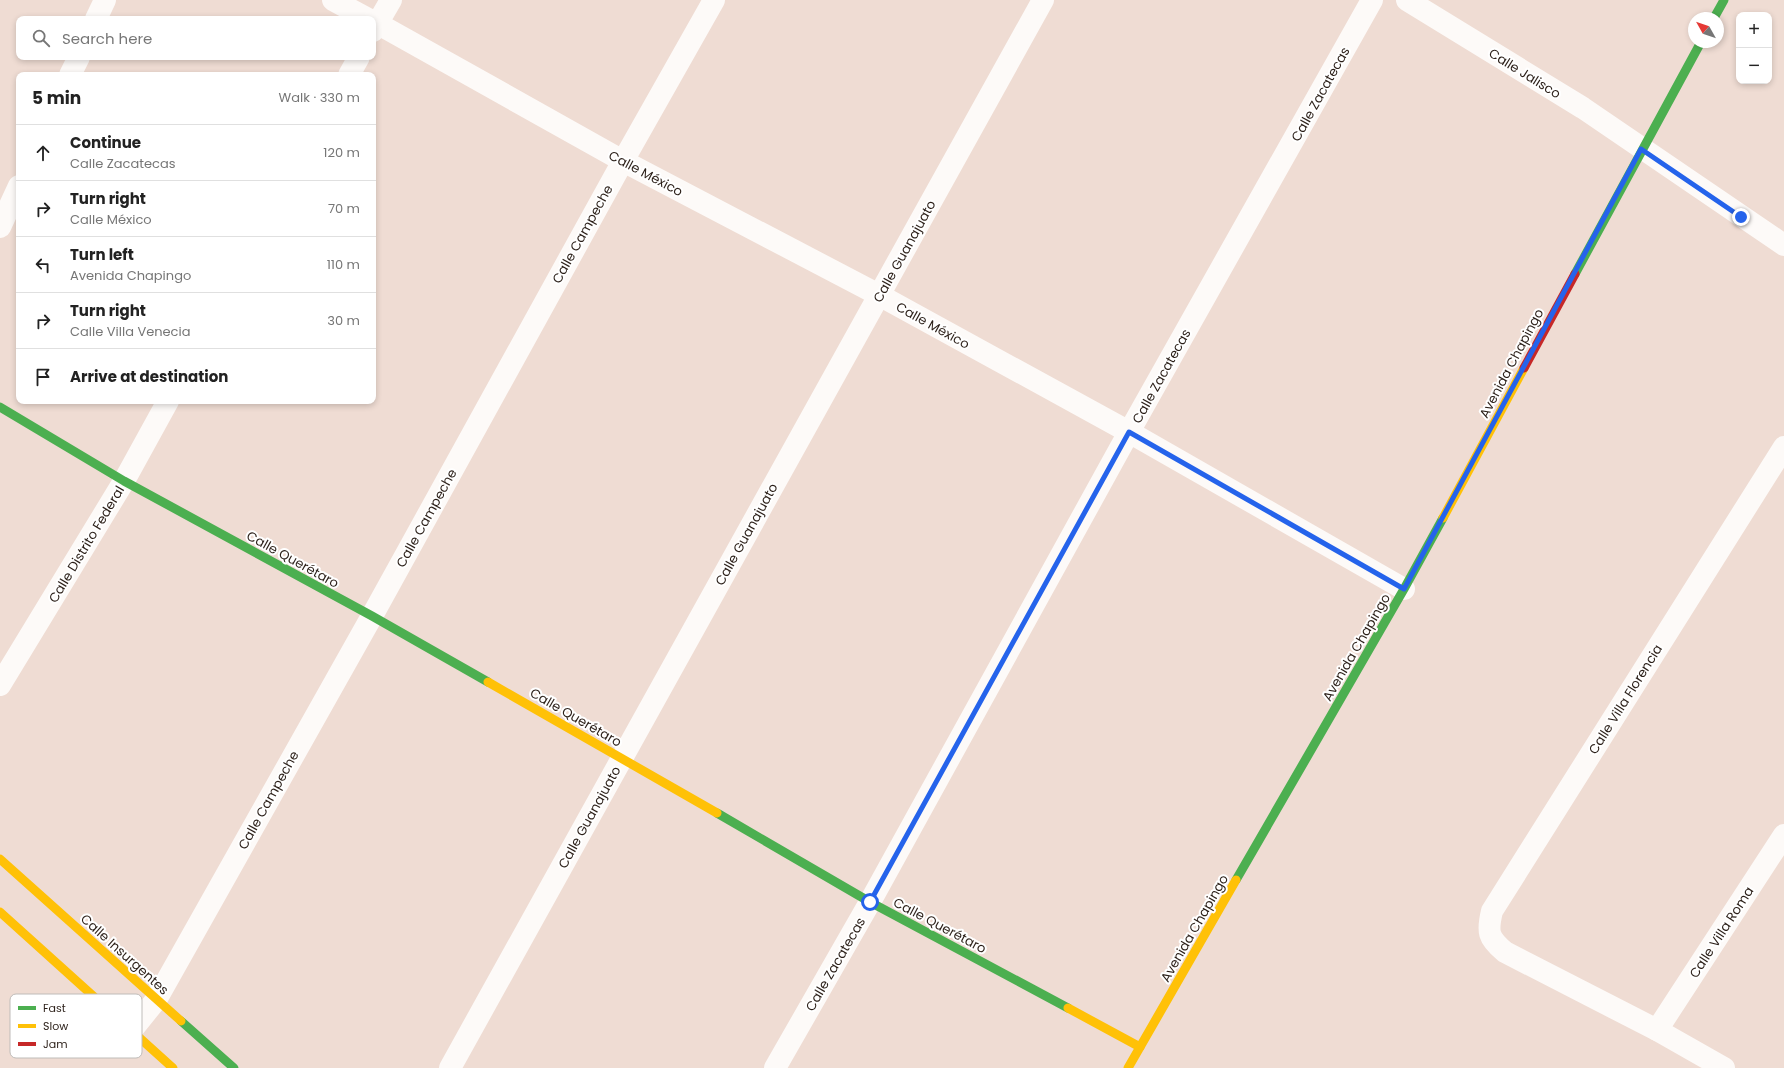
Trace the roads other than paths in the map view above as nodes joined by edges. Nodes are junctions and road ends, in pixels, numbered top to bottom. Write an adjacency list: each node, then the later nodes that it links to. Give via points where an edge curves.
1 (105, 0): 10 (street)
2 (333, 0): 11 (street, Calle México)
3 (391, 0): 12 (street)
4 (714, 0): 20 (street, Calle Campeche)
5 (1043, 0): 24 (street, Calle Guanajuato)
6 (1372, 0): 27 (street, Calle Zacatecas)
7 (1407, 0): 19 (street, Calle Jalisco, via 1583,108)
8 (1724, 0): 9 (street)
9 (1717, 12)
10 (97, 16)
11 (360, 16)
12 (376, 20)
13 (376, 26): 20 (street, Calle México)
14 (1698, 48): 19 (street, Avenida Chapingo)
15 (78, 60): 17 (street)
16 (357, 60): 18 (street)
17 (72, 72)
18 (351, 72)
19 (1641, 149): 23 (street, Calle Jalisco); 30 (street, Avenida Chapingo)
20 (623, 160): 24 (street, Calle México); 31 (street, Calle Campeche)
21 (16, 192): 22 (street)
22 (0, 227)
23 (1784, 245)
24 (879, 295): 27 (street, Calle México); 33 (street, Calle Guanajuato)
25 (166, 404): 29 (street, Calle Distrito Federal)
26 (0, 407): 29 (street, Calle Querétaro)
27 (1129, 432): 30 (street, Calle México); 36 (street, Calle Zacatecas)
28 (1784, 447): 41 (street, Calle Villa Florencia, via 1492,911 1488,929 1493,942 1505,952)
29 (124, 481): 31 (street, Calle Querétaro); 32 (street, Calle Distrito Federal)
30 (1404, 589): 43 (street, Avenida Chapingo)
31 (372, 616): 33 (street, Calle Querétaro); 39 (street, Calle Campeche)
32 (0, 685)
33 (622, 758): 36 (street, Calle Querétaro); 46 (street, Calle Guanajuato)
34 (1784, 835): 41 (street, Calle Villa Roma)
35 (0, 859): 39 (street, Calle Insurgentes)
36 (870, 902): 43 (street, Calle Querétaro); 47 (street, Calle Zacatecas)
37 (0, 912): 38 (street)
38 (90, 994)
39 (156, 1000): 40 (street, Calle Campeche); 45 (street, Calle Insurgentes)
40 (142, 1017)
41 (1657, 1030): 49 (street, Calle Villa Florencia)
42 (142, 1041): 44 (street)
43 (1140, 1047): 48 (street, Avenida Chapingo)
44 (173, 1068)
45 (234, 1068)
46 (450, 1068)
47 (775, 1068)
48 (1128, 1068)
49 (1724, 1068)

